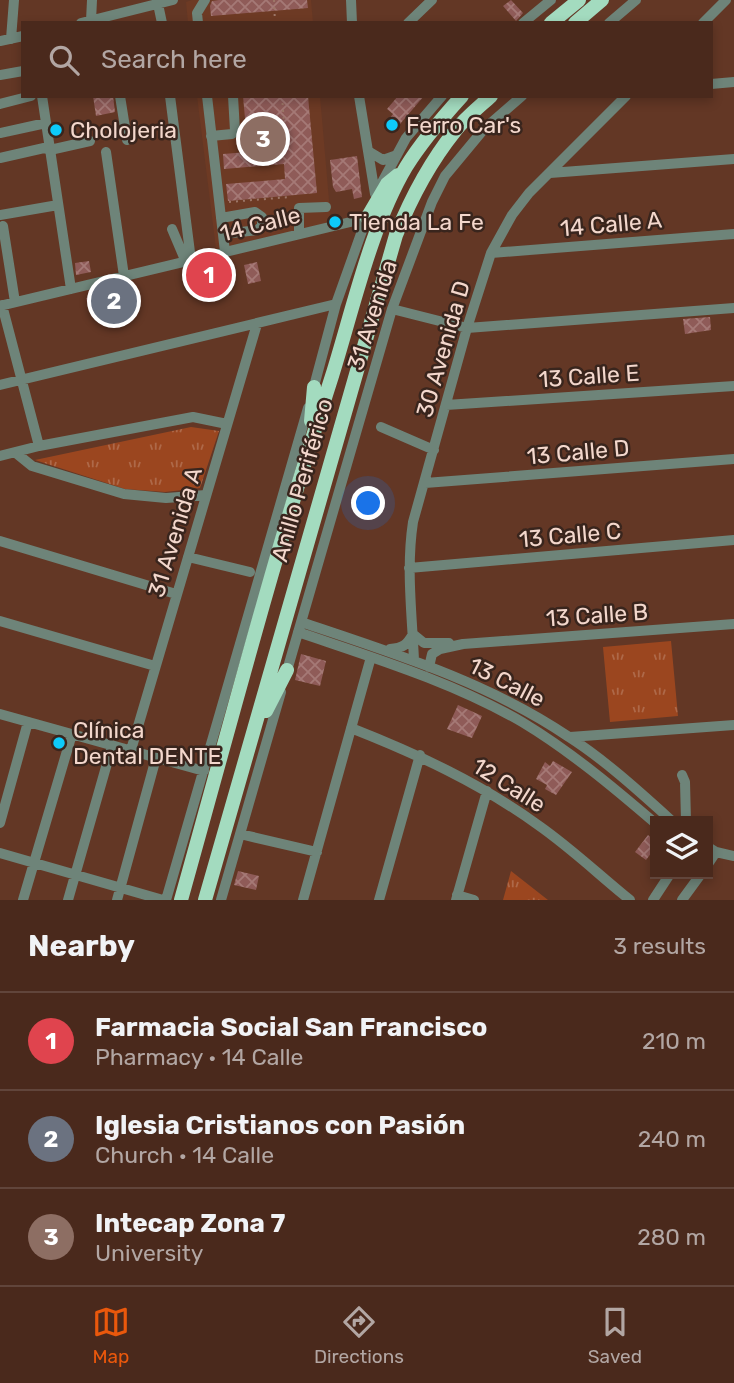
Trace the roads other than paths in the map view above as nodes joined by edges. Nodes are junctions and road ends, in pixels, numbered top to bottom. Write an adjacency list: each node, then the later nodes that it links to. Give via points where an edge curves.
1 (14, 0): 27 (street)
2 (92, 0): 16 (street)
3 (126, 0): 14 (street)
4 (173, 0): 13 (street)
5 (205, 0): 18 (street)
6 (351, 0): 19 (street)
7 (432, 0): 20 (street)
8 (551, 0): 21 (street)
9 (579, 0): 22 (highway)
10 (602, 0): 23 (highway)
11 (636, 0): 24 (street)
12 (726, 0): 25 (street)
13 (158, 4): 14 (street); 17 (street)
14 (125, 12): 15 (street)
15 (107, 20)
16 (86, 21)
17 (162, 21)
18 (198, 21)
19 (352, 21)
20 (410, 21)
21 (525, 21)
22 (553, 21)
23 (577, 21)
24 (611, 21)
25 (705, 21)
26 (21, 36): 27 (street)
27 (11, 38): 28 (street)
28 (0, 41)
29 (21, 71): 30 (street)
30 (0, 75)
31 (734, 82): 32 (street)
32 (713, 84)
33 (24, 98): 45 (street)
34 (42, 98): 46 (street)
35 (120, 98): 49 (street)
36 (170, 98): 71 (street)
37 (207, 98): 48 (street)
38 (233, 98): 48 (street, via 236,131)
39 (359, 98): 52 (street)
40 (440, 98): 54 (street, 31 Avenida)
41 (460, 98): 57 (highway, Anillo Periférico)
42 (489, 98): 119 (highway, Anillo Periférico, via 434,160 396,235)
43 (520, 98): 78 (street, 31 Avenida, via 484,129 445,176)
44 (624, 98): 58 (street, 30 Avenida D)
45 (0, 104)
46 (46, 123): 47 (street); 51 (street)
47 (0, 133)
48 (211, 136): 62 (street)
49 (127, 140)
50 (90, 141): 51 (street)
51 (50, 150): 55 (street); 60 (street)
52 (368, 151): 54 (street, via 383,160); 59 (street)
53 (106, 152): 72 (street)
54 (397, 155): 59 (street, 31 Avenida)
55 (0, 158)
56 (734, 159): 58 (street)
57 (405, 169): 63 (highway, via 387,184); 88 (highway, Anillo Periférico, via 382,218)
58 (550, 173): 70 (street, 30 Avenida D, via 512,215)
59 (375, 194): 63 (street, 31 Avenida)
60 (58, 205): 64 (street); 73 (street)
61 (326, 207): 67 (street, via 299,208)
62 (221, 218): 66 (street); 66 (street, via 256,212 262,217 258,230)
63 (367, 218): 67 (street, 14 Calle); 75 (street, 31 Avenida)
64 (1, 221): 74 (street)
65 (172, 229): 71 (street)
66 (223, 234): 69 (street)
67 (299, 234): 69 (street, 14 Calle)
68 (734, 234): 70 (street, 14 Calle A)
69 (225, 252): 71 (street, 14 Calle)
70 (491, 253): 80 (street, 30 Avenida D)
71 (189, 261): 72 (street, 14 Calle)
72 (124, 276): 73 (street, 14 Calle)
73 (71, 289): 74 (street, 14 Calle)
74 (15, 302): 76 (street, 14 Calle)
75 (336, 304): 79 (street); 84 (street, 31 Avenida)
76 (1, 306): 81 (street)
77 (734, 308): 80 (street)
78 (391, 309): 80 (street); 104 (street, 31 Avenida)
79 (257, 324): 81 (street); 86 (street, 31 Avenida A)
80 (467, 328): 85 (street, 30 Avenida D)
81 (21, 380): 82 (street); 89 (street)
82 (0, 385)
83 (734, 386): 85 (street, 13 Calle E)
84 (314, 387): 88 (highway); 124 (street, 31 Avenida)
85 (446, 405): 90 (street, 30 Avenida D)
86 (227, 425): 89 (street, via 193,417); 95 (street, 31 Avenida A)
87 (382, 427): 90 (street)
88 (310, 442): 146 (highway, Anillo Periférico)
89 (38, 446): 91 (street)
90 (433, 450): 94 (street, 30 Avenida D)
91 (16, 453): 92 (street); 95 (street, via 32,467 124,494)
92 (0, 456)
93 (734, 459): 94 (street, 13 Calle D)
94 (425, 483): 99 (street, 30 Avenida D, via 413,522)
95 (206, 495): 98 (street, 31 Avenida A)
96 (734, 540): 99 (street, 13 Calle C)
97 (0, 541): 101 (street)
98 (188, 557): 100 (street); 101 (street, 31 Avenida A)
99 (409, 568): 105 (street, 30 Avenida D)
100 (250, 572)
101 (176, 594): 110 (street, 31 Avenida A)
102 (0, 621): 110 (street)
103 (734, 624): 106 (street, 13 Calle B)
104 (299, 627): 107 (street, 13 Calle); 108 (street, 13 Calle); 112 (street, 31 Avenida)
105 (413, 634): 106 (street, 13 Calle B, via 424,643); 107 (street, via 401,649); 109 (street, 30 Avenida D)
106 (463, 644): 111 (street, 13 Calle B, via 432,654)
107 (383, 650): 109 (street, 13 Calle)
108 (371, 657): 116 (street); 129 (street, 13 Calle, via 445,685 522,722 590,768)
109 (414, 660): 111 (street, 13 Calle)
110 (155, 666): 121 (street, 31 Avenida A)
111 (429, 667): 118 (street, 13 Calle, via 487,691)
112 (287, 670): 119 (highway); 131 (street, 31 Avenida)
113 (0, 714): 114 (street)
114 (27, 722): 117 (street); 130 (street)
115 (734, 725): 118 (street)
116 (351, 728): 122 (street, 12 Calle); 133 (street)
117 (72, 734): 120 (street); 136 (street)
118 (570, 737): 127 (street, 13 Calle)
119 (250, 744): 147 (highway, Anillo Periférico)
120 (113, 746): 121 (street); 137 (street)
121 (131, 751): 123 (street)
122 (420, 755): 126 (street, 12 Calle); 150 (street)
123 (156, 758): 124 (street); 140 (street)
124 (204, 771): 145 (street, 31 Avenida)
125 (682, 775): 128 (street)
126 (487, 791): 141 (street); 152 (street, 12 Calle, via 572,850)
127 (664, 816)
128 (686, 816)
129 (650, 819)
130 (0, 823)
131 (240, 834): 133 (street); 148 (street, 31 Avenida)
132 (713, 850): 135 (street)
133 (317, 852): 149 (street)
134 (0, 853): 136 (street)
135 (734, 856)
136 (34, 863): 137 (street); 142 (street)
137 (76, 875): 140 (street); 143 (street)
138 (667, 879): 153 (street)
139 (697, 879): 154 (street)
140 (120, 888): 144 (street); 145 (street)
141 (457, 898): 151 (street)
142 (23, 900)
143 (68, 900)
144 (117, 900)
145 (164, 900)
146 (181, 900)
147 (205, 900)
148 (221, 900)
149 (303, 900)
150 (379, 900)
151 (474, 900)
152 (630, 900)
153 (653, 900)
154 (682, 900)

